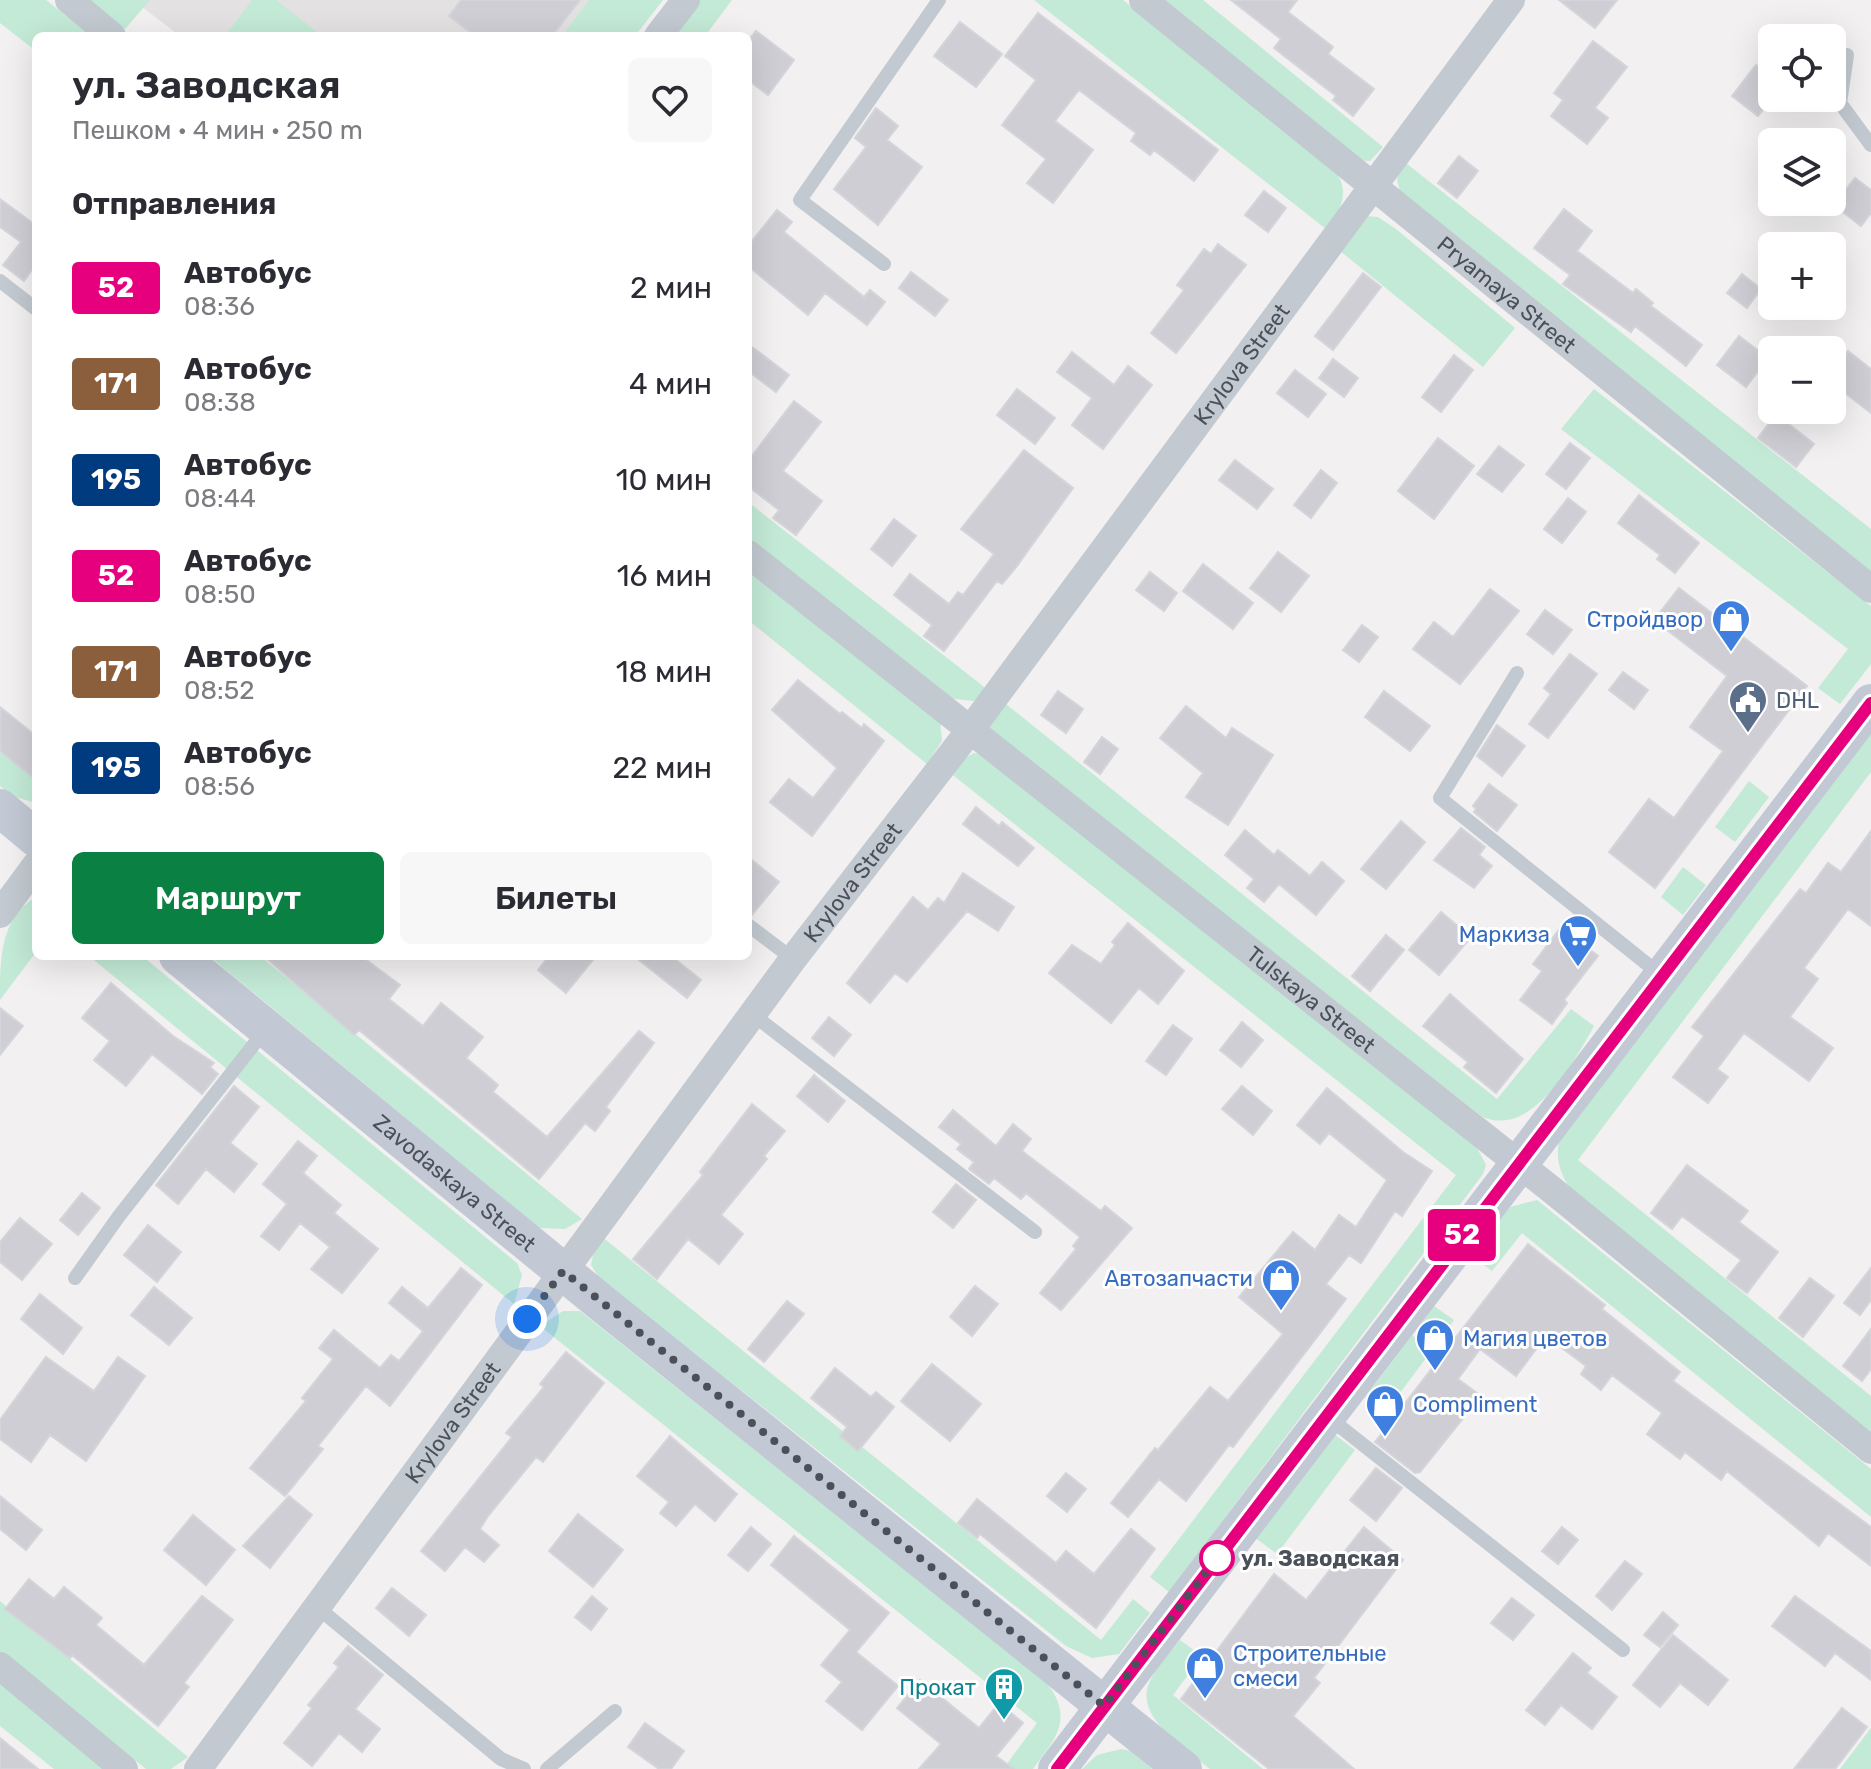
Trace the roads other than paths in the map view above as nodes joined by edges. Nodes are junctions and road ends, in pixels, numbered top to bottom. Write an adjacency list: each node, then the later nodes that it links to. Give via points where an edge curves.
1 (69, 0): 6 (street)
2 (686, 0): 7 (street)
3 (939, 0): 11 (lane, via 800,200)
4 (1143, 0): 10 (street, Pryamaya Street)
5 (1511, 0): 10 (street, Krylova Street)
6 (107, 32)
7 (661, 32)
8 (1847, 55): 9 (lane, via 1840,103)
9 (1871, 145)
10 (1371, 185): 15 (street, Pryamaya Street); 18 (street, Krylova Street)
11 (884, 264)
12 (0, 281): 13 (lane)
13 (32, 306)
14 (752, 557): 18 (street, Tulskaya Street)
15 (1871, 589)
16 (1517, 673): 26 (lane, via 1440,798)
17 (1871, 703): 26 (main road)
18 (971, 729): 24 (street, Krylova Street); 29 (street, Tulskaya Street)
19 (0, 808): 20 (main road)
20 (32, 835)
21 (32, 870): 22 (street)
22 (0, 914)
23 (752, 928): 24 (lane)
24 (793, 959): 27 (street, Krylova Street)
25 (183, 960): 28 (main road, Zavodaskaya Street)
26 (1663, 977): 29 (main road)
27 (752, 1014): 30 (lane); 31 (street, Krylova Street)
28 (266, 1029): 31 (main road, Zavodaskaya Street); 32 (lane)
29 (1517, 1163): 33 (main road); 34 (street, Tulskaya Street)
30 (1035, 1232)
31 (563, 1271): 35 (street, Krylova Street); 38 (main road, Zavodaskaya Street)
32 (75, 1278)
33 (1326, 1415): 36 (lane); 38 (main road)
34 (1871, 1450)
35 (317, 1607): 41 (street, Krylova Street); 42 (lane, via 501,1759)
36 (1623, 1650)
37 (0, 1666): 40 (street)
38 (1104, 1706): 44 (main road); 45 (main road, Zavodaskaya Street)
39 (615, 1711): 43 (lane)
40 (124, 1769)
41 (198, 1769)
42 (524, 1769)
43 (547, 1769)
44 (1057, 1769)
45 (1183, 1769)

